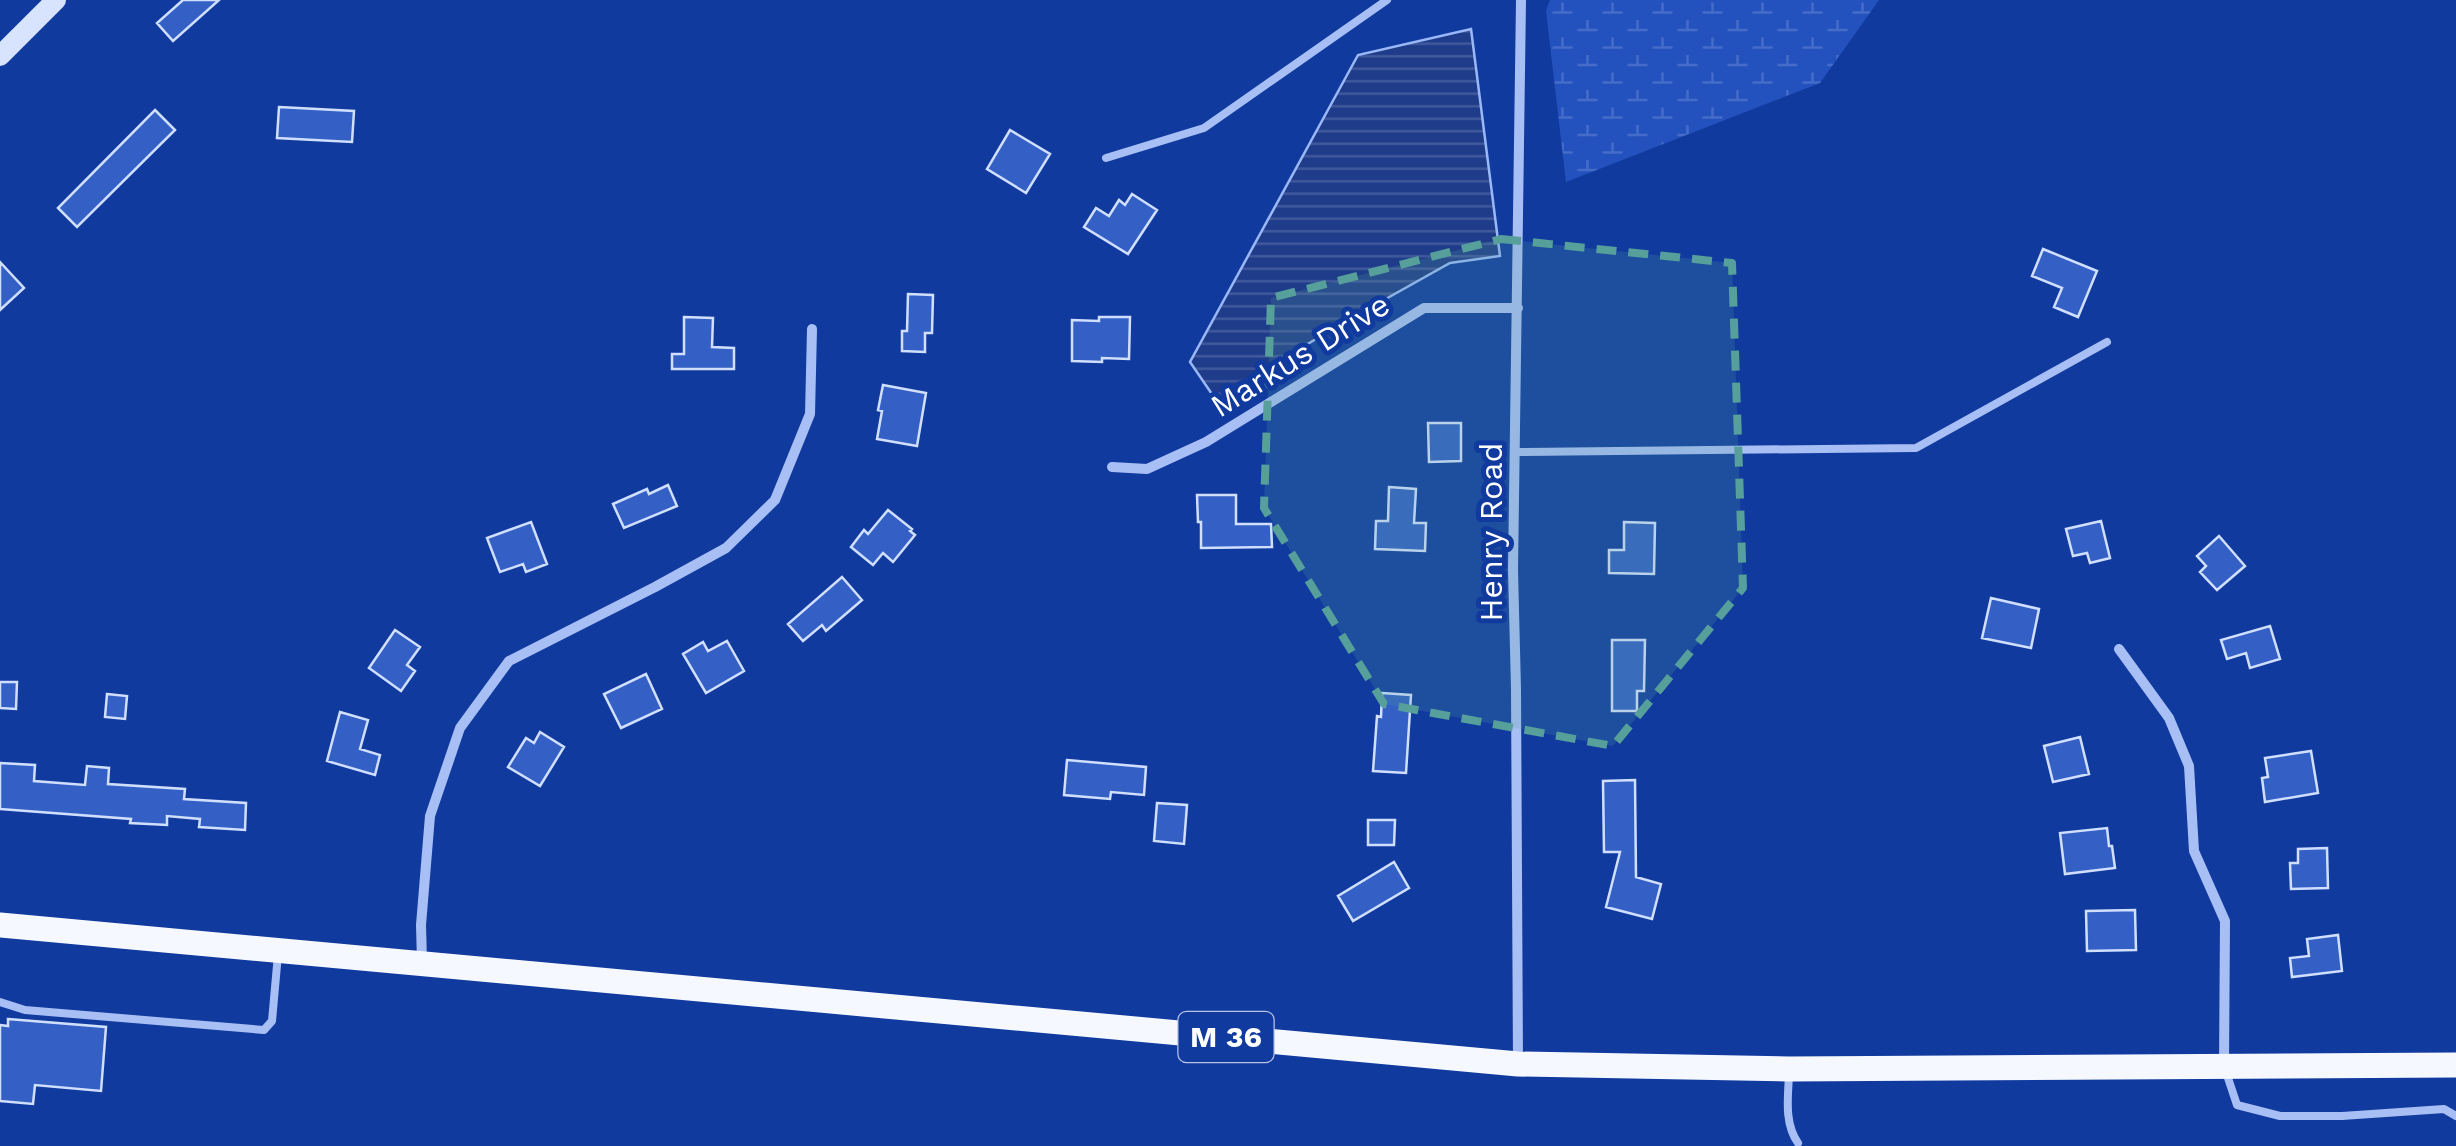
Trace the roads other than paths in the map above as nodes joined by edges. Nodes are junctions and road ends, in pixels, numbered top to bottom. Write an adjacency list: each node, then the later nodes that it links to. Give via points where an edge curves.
1 (56, 0): 4 (main road)
2 (1386, 0): 5 (lane, via 1204,128)
3 (1521, 0): 6 (street, Henry Road)
4 (0, 56)
5 (1106, 158)
6 (1518, 308): 9 (street, Henry Road); 10 (street, Markus Drive, via 1424,308 1206,442 1147,469)
7 (812, 329): 14 (street, via 810,414 775,500 726,548 509,661 460,728 430,816)
8 (2107, 342): 9 (lane, via 1916,448)
9 (1516, 452): 16 (street, Henry Road)
10 (1112, 468)
11 (2119, 649): 19 (street, via 2169,718 2189,766 2194,852 2225,922)
12 (0, 924): 13 (main road, M 36)
13 (279, 950): 14 (main road, M 36); 15 (lane, via 272,1021 264,1030 25,1010)
14 (422, 963): 16 (main road, M 36)
15 (0, 1002)
16 (1518, 1064): 18 (main road, M 36)
17 (2456, 1066): 19 (main road, M 36)
18 (1790, 1068): 19 (main road, M 36); 21 (lane, via 1788,1112)
19 (2224, 1068): 20 (lane, via 2237,1105 2280,1116 2444,1108)
20 (2456, 1116)
21 (1798, 1143)

